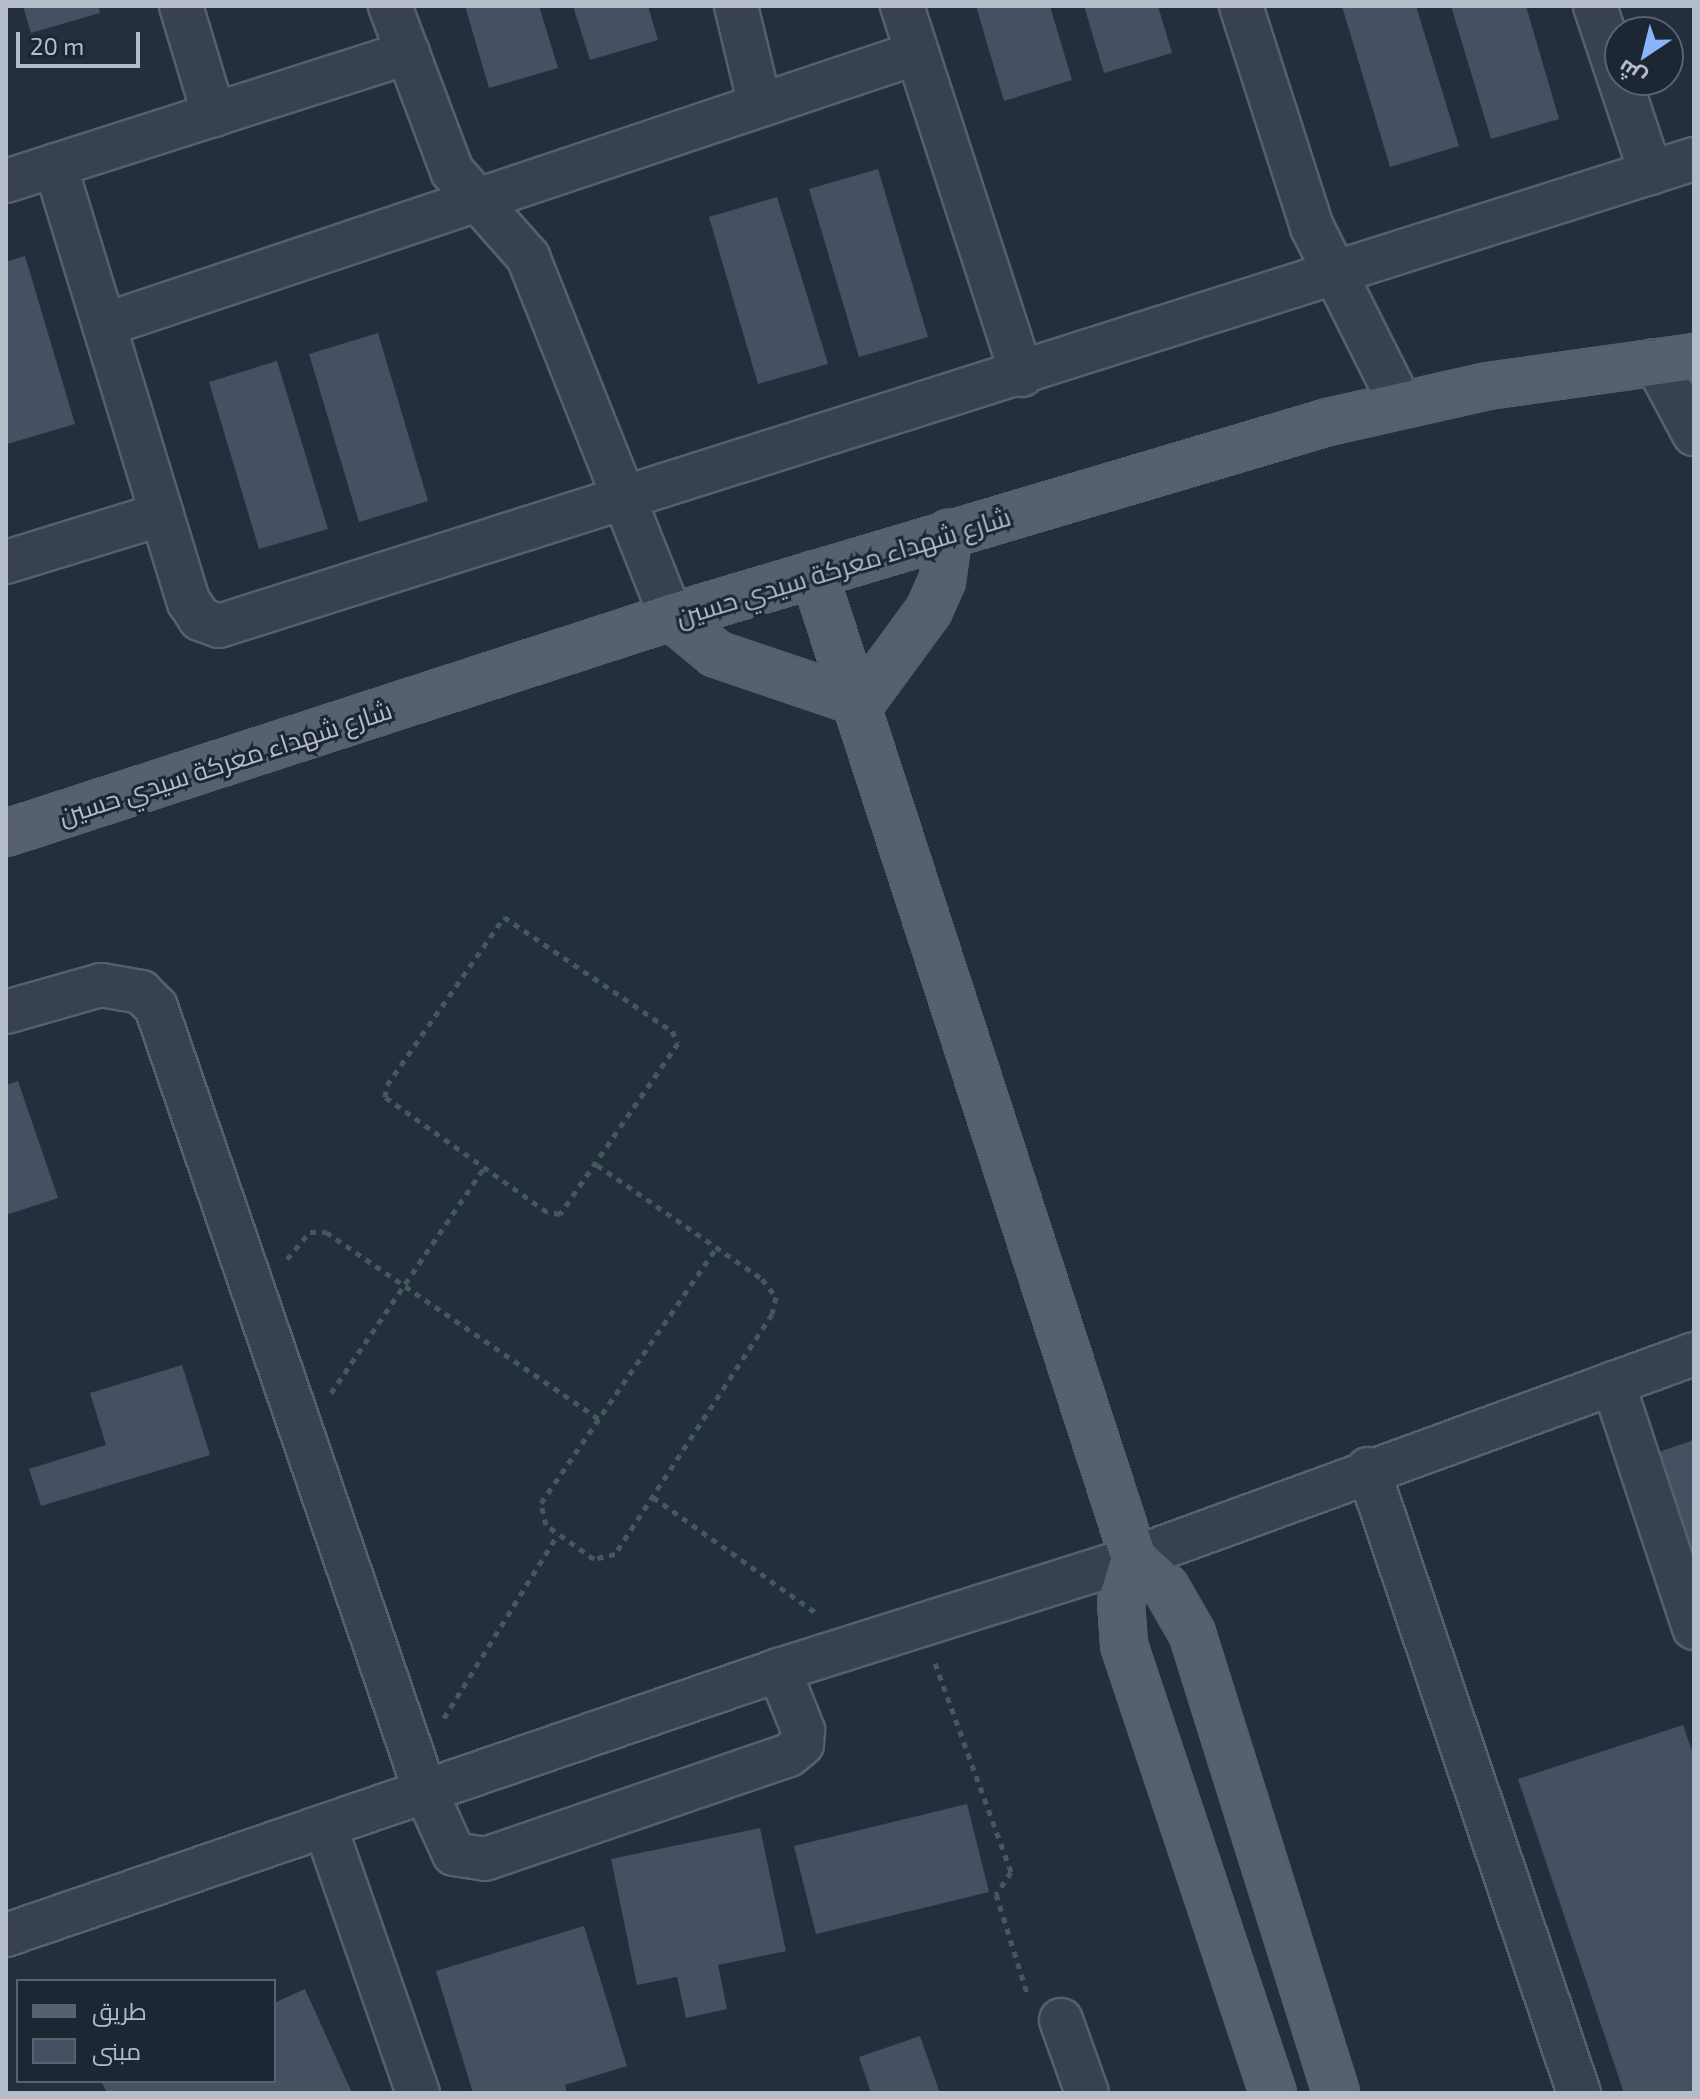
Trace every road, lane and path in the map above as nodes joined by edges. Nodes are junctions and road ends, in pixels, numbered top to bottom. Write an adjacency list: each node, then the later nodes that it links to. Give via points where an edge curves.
1 (181, 6): 10 (street)
2 (390, 6): 7 (street)
3 (736, 6): 9 (street)
4 (902, 6): 8 (street)
5 (1241, 6): 16 (street)
6 (1595, 6): 13 (street)
7 (408, 53): 10 (street); 15 (street, via 452,171)
8 (917, 53): 9 (street); 19 (street)
9 (760, 105): 15 (street)
10 (214, 115): 12 (street)
11 (1694, 159): 13 (street)
12 (55, 165): 14 (street); 17 (street)
13 (1651, 173): 16 (street)
14 (6, 181)
15 (474, 201): 17 (street); 22 (street, via 528,257)
16 (1334, 278): 19 (street); 20 (street)
17 (104, 325): 23 (street)
18 (1675, 359): 20 (main road, شارع شهداء معركة سيدي حسين); 21 (street)
19 (1022, 375): 22 (street)
20 (1400, 403): 24 (main road, شارع شهداء معركة سيدي حسين)
21 (1694, 434)
22 (624, 500): 23 (street, via 219,626 200,619 189,602); 27 (street)
23 (162, 514): 25 (street)
24 (949, 533): 26 (main road, شارع شهداء معركة سيدي حسين); 28 (main road, via 942,581 929,610)
25 (6, 562)
26 (814, 574): 27 (main road, شارع شهداء معركة سيدي حسين); 28 (main road)
27 (671, 617): 28 (main road, via 716,654); 29 (main road, شارع شهداء معركة سيدي حسين)
28 (861, 703): 43 (main road)
29 (6, 833)
30 (6, 1012): 35 (street, via 101,985 141,992 156,1007)
31 (597, 1165): 32 (path, via 565,1211 554,1215); 32 (path, via 675,1054 676,1036 504,917 384,1090 392,1107); 33 (path)
32 (483, 1169): 34 (path)
33 (716, 1248): 38 (path); 41 (path, via 771,1286 776,1307)
34 (404, 1285): 35 (path, via 319,1230 305,1236); 38 (path); 39 (path)
35 (257, 1299): 39 (street)
36 (1694, 1354): 37 (street)
37 (1613, 1383): 40 (street); 45 (street)
38 (599, 1419): 42 (path, via 541,1503 541,1518)
39 (303, 1435): 48 (street)
40 (1368, 1469): 43 (street); 56 (street)
41 (653, 1497): 42 (path, via 610,1559 594,1559); 46 (path)
42 (558, 1534): 48 (path)
43 (1134, 1558): 44 (street); 54 (main road, via 1121,1602 1124,1645); 55 (main road, via 1166,1588 1192,1633)
44 (921, 1625): 46 (street); 51 (path, via 1011,1872 996,1894 1025,1993)
45 (1694, 1628)
46 (859, 1644): 47 (street)
47 (779, 1670): 48 (street); 48 (street, via 803,1730 796,1751 485,1859 464,1859 447,1845)
48 (420, 1776): 49 (street)
49 (325, 1826): 50 (street); 52 (street)
50 (6, 1935)
51 (1061, 2020): 53 (street)
52 (418, 2093)
53 (1087, 2093)
54 (1273, 2093)
55 (1336, 2093)
56 (1579, 2093)

